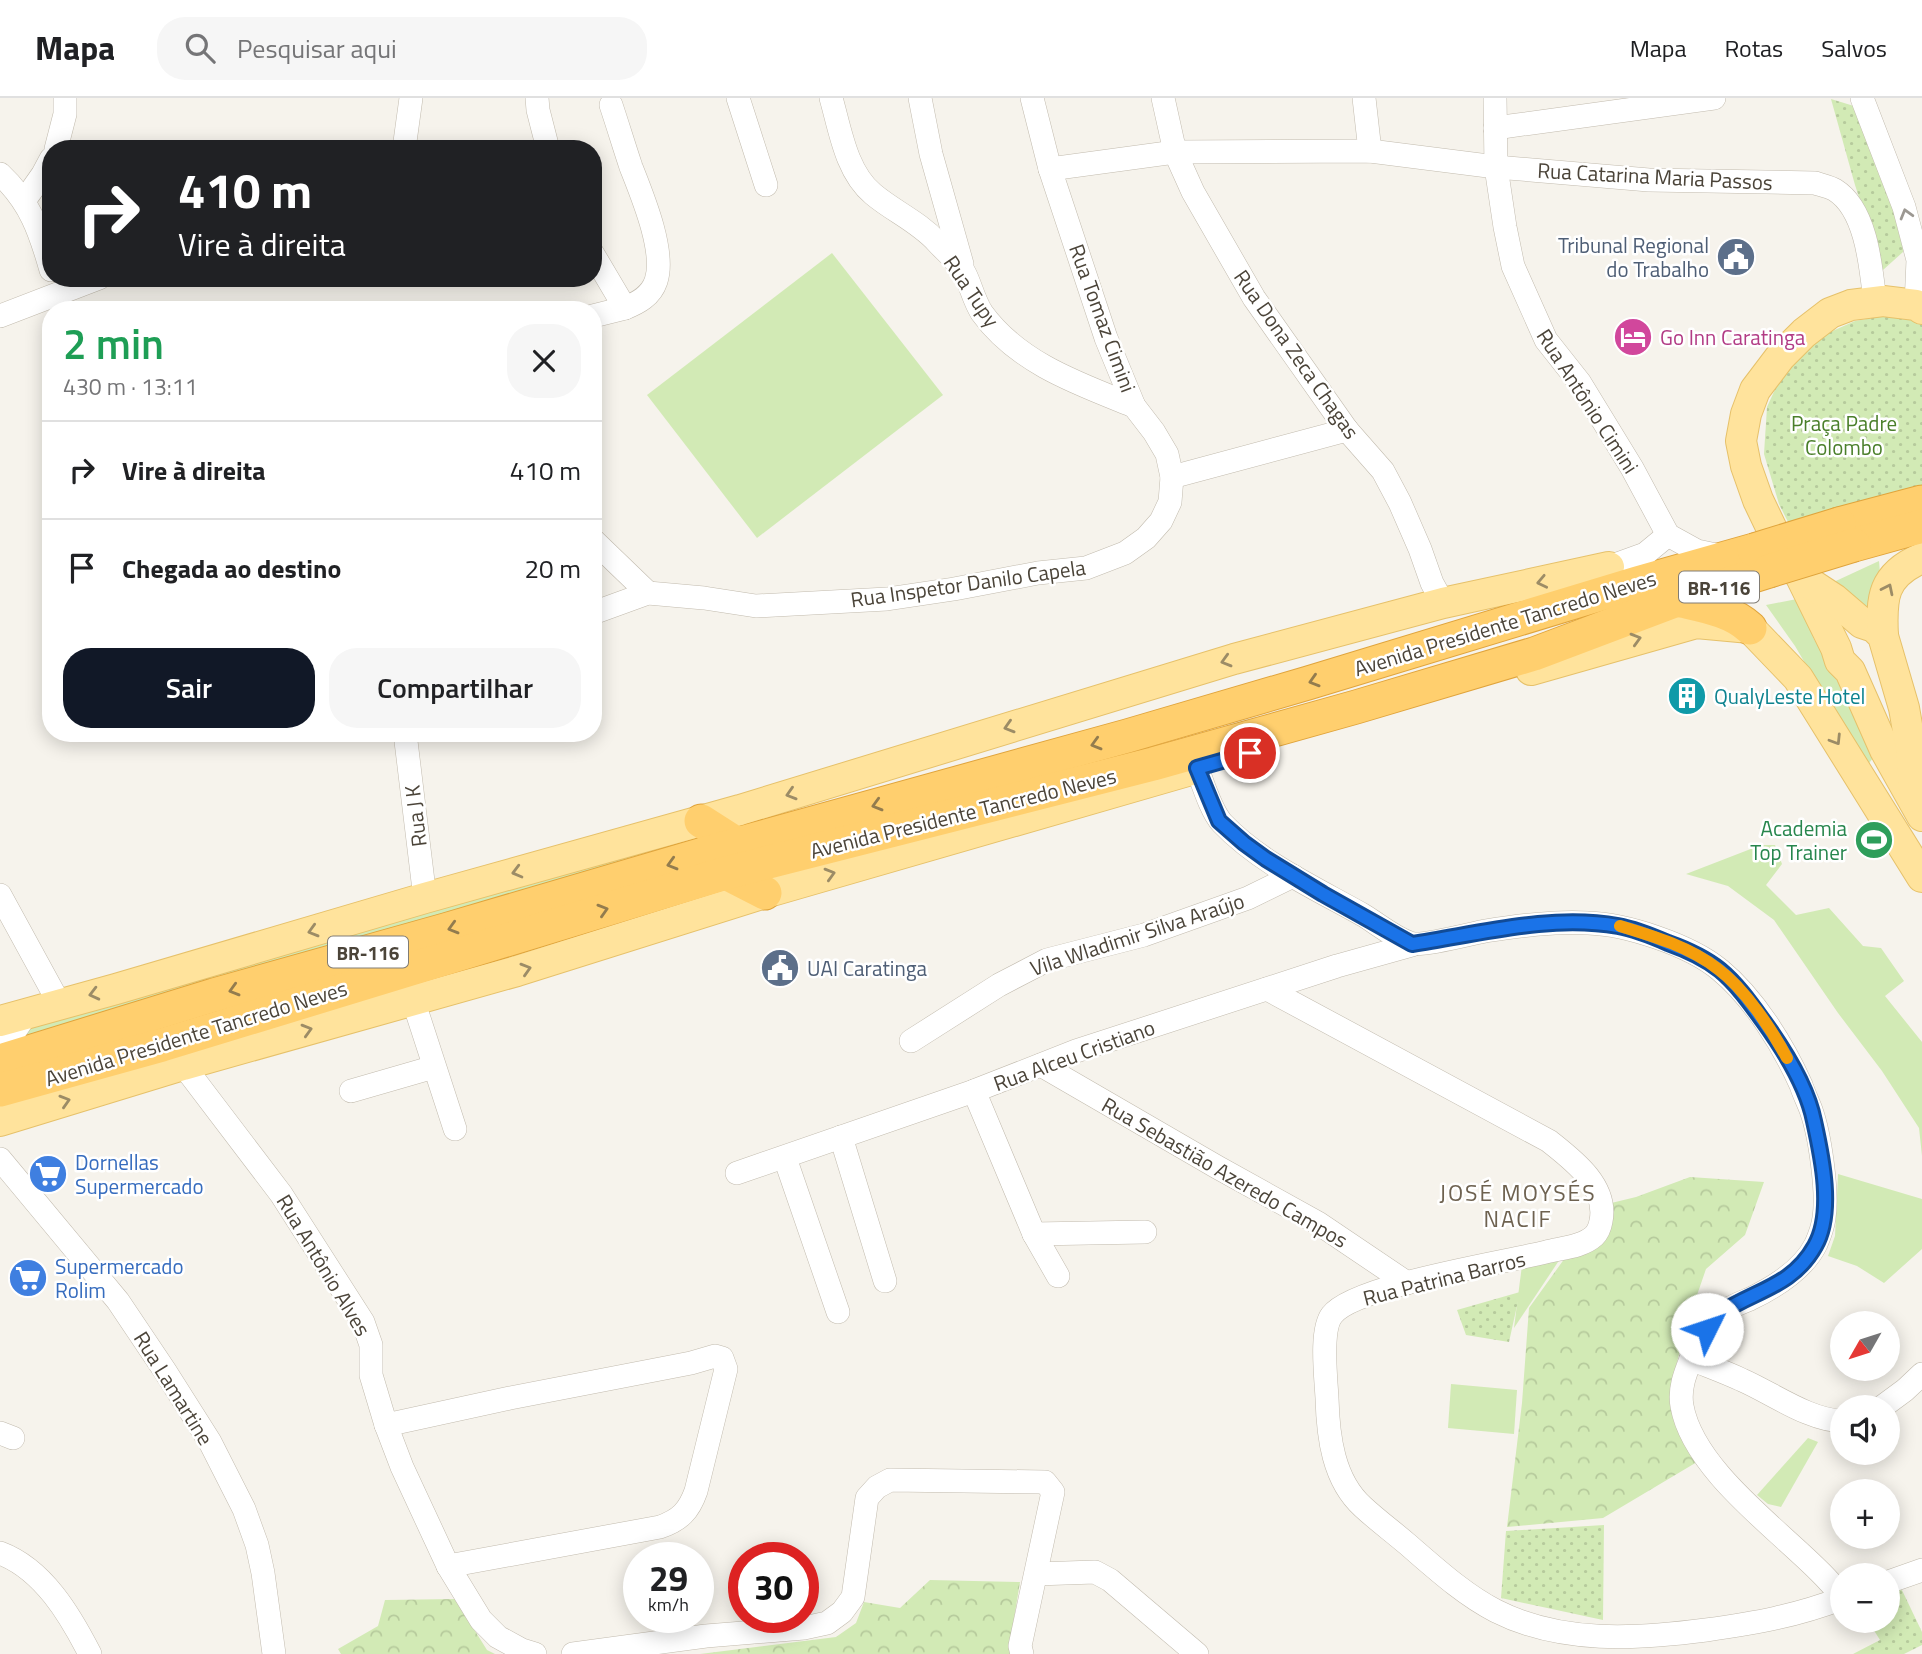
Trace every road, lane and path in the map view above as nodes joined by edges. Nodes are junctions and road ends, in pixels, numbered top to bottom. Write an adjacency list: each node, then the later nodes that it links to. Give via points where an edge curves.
1 (65, 98): 15 (street)
2 (411, 98): 16 (street)
3 (537, 98): 17 (street)
4 (738, 98): 24 (street)
5 (831, 98): 28 (street, Rua Tupy, via 857,176 870,193 930,234)
6 (920, 98): 28 (street)
7 (1032, 98): 21 (street, Rua Tomaz Cimini)
8 (1163, 98): 19 (street, Rua Dona Zeca Chagas)
9 (1364, 98): 18 (street)
10 (1494, 98): 14 (street, Rua Antônio Cimini)
11 (1714, 98): 14 (street)
12 (1862, 98): 31 (street, one-way to 12, via 1917,260 1904,207)
13 (611, 105): 32 (street, via 657,247 656,281 640,302)
14 (1495, 128): 20 (street, Rua Antônio Cimini)
15 (58, 140)
16 (405, 140)
17 (546, 140)
18 (1370, 151): 19 (street, Rua Catarina Maria Passos); 20 (street, Rua Catarina Maria Passos)
19 (1175, 152): 21 (street, Rua Catarina Maria Passos); 36 (street, Rua Dona Zeca Chagas, via 1254,298)
20 (1496, 167): 30 (street, Rua Catarina Maria Passos, via 1649,180 1815,183 1835,189 1857,216); 41 (street, Rua Antônio Cimini, via 1513,266 1546,340 1580,383)
21 (1050, 169): 35 (street, Rua Tomaz Cimini)
22 (0, 174): 25 (street)
23 (42, 175): 25 (street)
24 (766, 185)
25 (24, 201): 26 (street)
26 (42, 241)
27 (602, 269): 32 (street)
28 (963, 271): 35 (street, Rua Tupy, via 981,311 1026,356)
29 (53, 287): 34 (street)
30 (1875, 302): 31 (main road); 44 (main road, via 1830,313 1780,357 1755,390 1741,441 1758,500 1780,546)
31 (1919, 307)
32 (625, 308): 33 (street)
33 (602, 314)
34 (0, 316)
35 (1134, 406): 37 (street, Rua Tomaz Cimini, via 1167,454)
36 (1348, 430): 37 (street); 49 (street, Rua Dona Zeca Chagas, via 1383,471 1401,503)
37 (1172, 477): 47 (street, Rua Inspetor Danilo Capela, via 1170,502 1146,538 1125,553 1086,568 887,599 835,602 756,606)
38 (1922, 502): 40 (highway, Avenida Presidente Tancredo Neves / BR-116)
39 (1922, 526): 40 (highway, Avenida Presidente Tancredo Neves / BR-116)
40 (1846, 534): 44 (highway, Avenida Presidente Tancredo Neves / BR-116, bridge)
41 (1668, 535): 44 (street, via 1697,551); 45 (street, via 1645,554)
42 (602, 549): 47 (street)
43 (1922, 558): 52 (main road, one-way to 43, via 1884,593 1893,578)
44 (1762, 564): 46 (highway, Avenida Presidente Tancredo Neves / BR-116); 48 (highway, Avenida Presidente Tancredo Neves / BR-116); 52 (main road, via 1834,599); 53 (main road)
45 (1609, 567): 46 (highway); 49 (main road, Avenida Presidente Tancredo Neves, one-way to 49)
46 (1637, 583): 60 (highway, Avenida Presidente Tancredo Neves / BR-116, one-way to 60)
47 (648, 593): 50 (street, Rua Inspetor Danilo Capela)
48 (1678, 600): 51 (highway, via 1720,611); 60 (highway, Avenida Presidente Tancredo Neves / BR-116, via 1534,654 1153,764)
49 (1443, 603): 59 (main road, Avenida Presidente Tancredo Neves, one-way to 59, via 1234,659)
50 (602, 610)
51 (1750, 628): 56 (main road, Avenida Presidente Tancredo Neves, one-way to 51, via 1673,628 1696,623); 57 (main road, one-way to 57, via 1798,678)
52 (1877, 636): 53 (main road, via 1849,627 1840,635); 53 (main road, via 1885,656 1875,670 1858,673); 58 (main road, via 1904,708)
53 (1843, 659): 55 (main road)
54 (406, 742): 65 (street, Rua J K)
55 (1885, 750): 57 (main road); 58 (main road)
56 (1197, 768): 61 (street, via 1219,821); 63 (main road, Avenida Presidente Tancredo Neves, one-way to 56)
57 (1858, 776): 62 (main road)
58 (1919, 810)
59 (701, 821): 60 (highway); 65 (main road, Avenida Presidente Tancredo Neves, one-way to 65)
60 (732, 859): 63 (highway); 78 (highway, Avenida Presidente Tancredo Neves / BR-116)
61 (1293, 876): 66 (street); 71 (street, Vila Wladimir Silva Araújo, via 1248,898 1144,935 1047,960)
62 (1922, 877)
63 (765, 893): 68 (main road, Avenida Presidente Tancredo Neves, one-way to 63)
64 (0, 895): 69 (street)
65 (425, 898): 69 (main road, Avenida Presidente Tancredo Neves, one-way to 69)
66 (1412, 944): 67 (street, Rua Alceu Cristiano); 90 (street, Rua Alceu Cristiano, via 1541,925 1587,922 1620,926 1684,949 1719,969 1745,995 1778,1042 1812,1112 1825,1198 1824,1221 1815,1246 1800,1265 1768,1290 1719,1315)
67 (1267, 989): 74 (street, Rua Alceu Cristiano); 88 (street, Rua Patrina Barros, via 1549,1141 1575,1161 1598,1196 1600,1228 1585,1243)
68 (413, 1000): 73 (main road, Avenida Presidente Tancredo Neves, one-way to 68); 75 (street)
69 (59, 1003): 70 (main road, Avenida Presidente Tancredo Neves)
70 (14, 1017): 72 (street)
71 (911, 1041)
72 (0, 1054)
73 (183, 1065): 78 (main road, Avenida Presidente Tancredo Neves, one-way to 73); 94 (street, Rua Antônio Alves, via 281,1194 363,1322 371,1345 371,1375)
74 (1041, 1065): 77 (street, Rua Alceu Cristiano); 88 (street, Rua Sebastião Azeredo Campos, via 1318,1223)
75 (434, 1067): 76 (street); 79 (street)
76 (351, 1091)
77 (974, 1091): 80 (street, Rua Alceu Cristiano); 85 (street)
78 (0, 1094)
79 (455, 1129)
80 (841, 1137): 81 (street, Rua Alceu Cristiano); 87 (street)
81 (785, 1158): 83 (street, Rua Alceu Cristiano); 89 (street)
82 (0, 1159): 103 (street, Rua Lamartine, via 118,1301 210,1442 257,1545)
83 (737, 1173)
84 (1145, 1232): 85 (street)
85 (1034, 1234): 86 (street)
86 (1058, 1276)
87 (885, 1281)
88 (1407, 1283): 101 (street, Rua Patrina Barros, via 1349,1302 1328,1321 1330,1440 1345,1486 1361,1506 1461,1588 1513,1619 1564,1633 1622,1637 1754,1624)
89 (838, 1312)
90 (1691, 1359): 93 (street); 100 (street, Rua Alceu Cristiano, via 1683,1380 1682,1404 1690,1432 1710,1464)
91 (1922, 1374): 92 (street)
92 (1898, 1395)
93 (1830, 1420)
94 (386, 1426): 96 (street, Rua Antônio Alves); 96 (street, via 715,1356 724,1362 696,1491 691,1506 673,1523)
95 (0, 1553): 102 (street, via 15,1559 48,1588)
96 (448, 1566): 104 (street, Rua Antônio Alves, via 481,1620 498,1637)
97 (1922, 1570): 99 (street)
98 (1036, 1574): 105 (street, via 1053,1492 1045,1482 890,1480 867,1498 853,1597 827,1623); 106 (street); 107 (street, via 1095,1572)
99 (1900, 1578)
100 (1830, 1583)
101 (1830, 1603)
102 (90, 1654)
103 (274, 1654)
104 (535, 1654)
105 (573, 1654)
106 (1022, 1654)
107 (1197, 1654)

